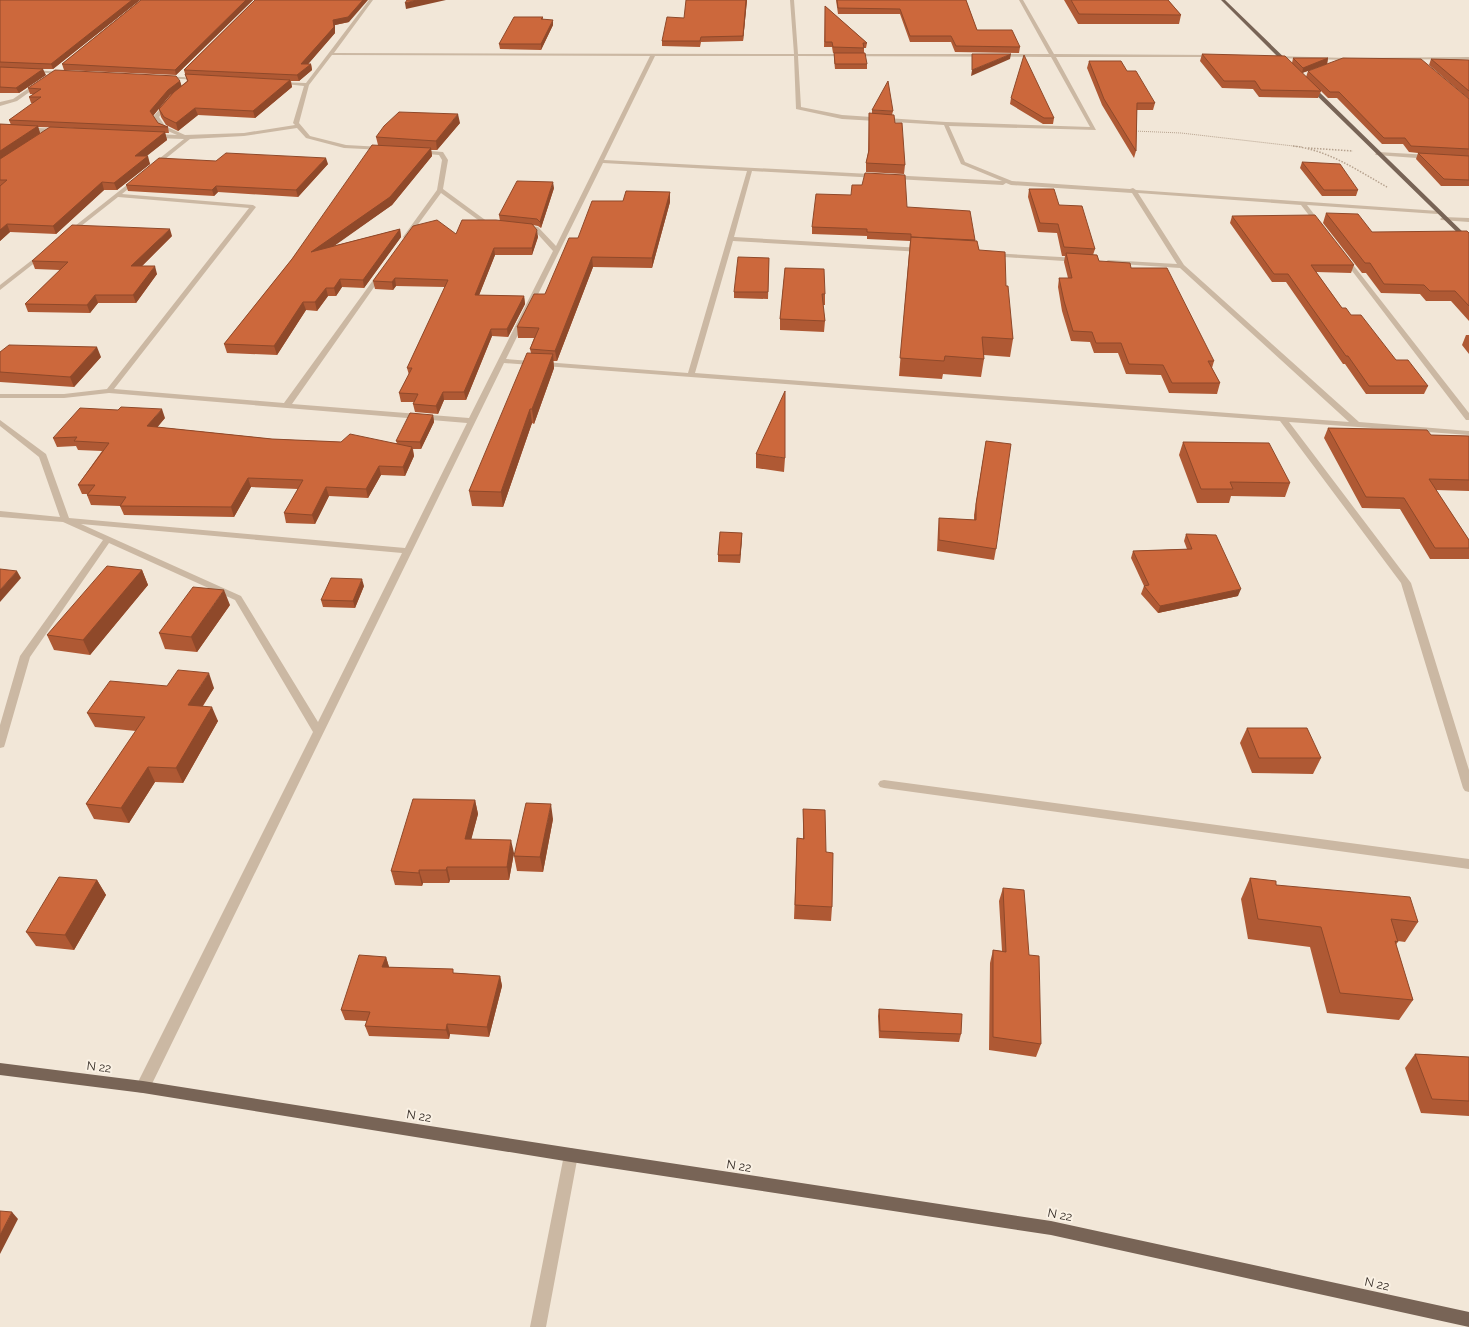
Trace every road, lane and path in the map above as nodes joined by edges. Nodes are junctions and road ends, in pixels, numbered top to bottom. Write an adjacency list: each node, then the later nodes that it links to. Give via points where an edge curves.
1 (370, 0): 5 (street)
2 (792, 0): 7 (street)
3 (1021, 0): 8 (street)
4 (1223, 0): 11 (main road)
5 (330, 54): 6 (street); 30 (street)
6 (652, 55): 7 (street); 48 (street)
7 (796, 55): 8 (street); 34 (street, via 798,108 842,117)
8 (1051, 56): 9 (street); 34 (street, via 1094,129)
9 (1218, 56)
10 (1265, 56): 11 (street)
11 (1281, 56): 12 (street); 19 (main road)
12 (1348, 58): 13 (street); 16 (street)
13 (1415, 58): 14 (street); 15 (street)
14 (1469, 58)
15 (1421, 63)
16 (1328, 66)
17 (62, 68): 21 (street)
18 (24, 71): 21 (street)
19 (1296, 71)
20 (185, 72): 25 (street)
21 (55, 73): 22 (street); 23 (street)
22 (71, 73)
23 (50, 76)
24 (156, 77): 25 (street)
25 (179, 78): 26 (street); 31 (street)
26 (209, 79)
27 (44, 80): 33 (street, via 15,100)
28 (1306, 81): 46 (main road)
29 (270, 83): 30 (street)
30 (307, 85): 35 (street, via 296,123)
31 (187, 86)
32 (173, 97): 42 (street, via 156,117 163,126)
33 (0, 104)
34 (946, 124): 52 (street, via 963,162)
35 (298, 126): 42 (street, via 270,132); 44 (street, via 308,137 346,147)
36 (0, 128): 37 (street)
37 (51, 131): 39 (street); 40 (street)
38 (1134, 131): 43 (path)
39 (66, 132)
40 (44, 135)
41 (150, 136): 42 (street)
42 (188, 138): 50 (street)
43 (1303, 147): 46 (path); 57 (path, via 1336,158 1376,180 1399,195)
44 (386, 150)
45 (409, 151): 53 (street, via 441,153 445,160)
46 (1378, 154): 47 (street); 58 (main road)
47 (1439, 157)
48 (600, 161): 49 (street); 69 (street)
49 (750, 168): 52 (street); 65 (street)
50 (147, 172)
51 (141, 176): 55 (street)
52 (1011, 183): 54 (street)
53 (440, 190): 61 (street, via 487,224); 66 (street)
54 (1133, 190): 56 (street); 75 (street)
55 (117, 195): 64 (street); 80 (street, via 253,207)
56 (1302, 202): 57 (street); 63 (street)
57 (1412, 210): 58 (street)
58 (1437, 212): 59 (main road)
59 (1443, 218): 60 (street); 67 (main road)
60 (1469, 220)
61 (501, 225)
62 (515, 226): 69 (street, via 536,228)
63 (1326, 233)
64 (62, 239)
65 (730, 239): 70 (street); 79 (street)
66 (403, 242)
67 (1469, 242)
68 (49, 249): 77 (street)
69 (556, 250): 78 (street)
70 (928, 251)
71 (1340, 252): 83 (street)
72 (984, 254): 73 (street)
73 (1087, 260)
74 (1103, 261): 75 (street)
75 (1182, 266): 87 (street)
76 (384, 268): 82 (street)
77 (0, 288)
78 (501, 361): 79 (street); 85 (street)
79 (691, 376): 84 (street)
80 (109, 391): 81 (street, via 64,396); 82 (street)
81 (0, 396)
82 (287, 405): 85 (street)
83 (1469, 418)
84 (1283, 420): 87 (street); 96 (street, via 1406,583)
85 (472, 421): 92 (street)
86 (0, 422): 90 (street, via 43,456)
87 (1357, 426): 88 (street)
88 (1469, 433)
89 (0, 514): 90 (street)
90 (65, 520): 91 (street); 92 (street)
91 (108, 539): 93 (street, via 238,598); 94 (street, via 25,656)
92 (408, 551): 93 (street)
93 (318, 732): 99 (street)
94 (0, 744)
95 (884, 784): 97 (street)
96 (1469, 788)
97 (1469, 864)
98 (0, 1070): 99 (main road, N 22 / N 22)
99 (143, 1087): 100 (main road, N 22 / N 22)
100 (571, 1155): 101 (main road, N 22 / N 22, via 1051,1228); 102 (street)
101 (1469, 1320)
102 (538, 1327)

